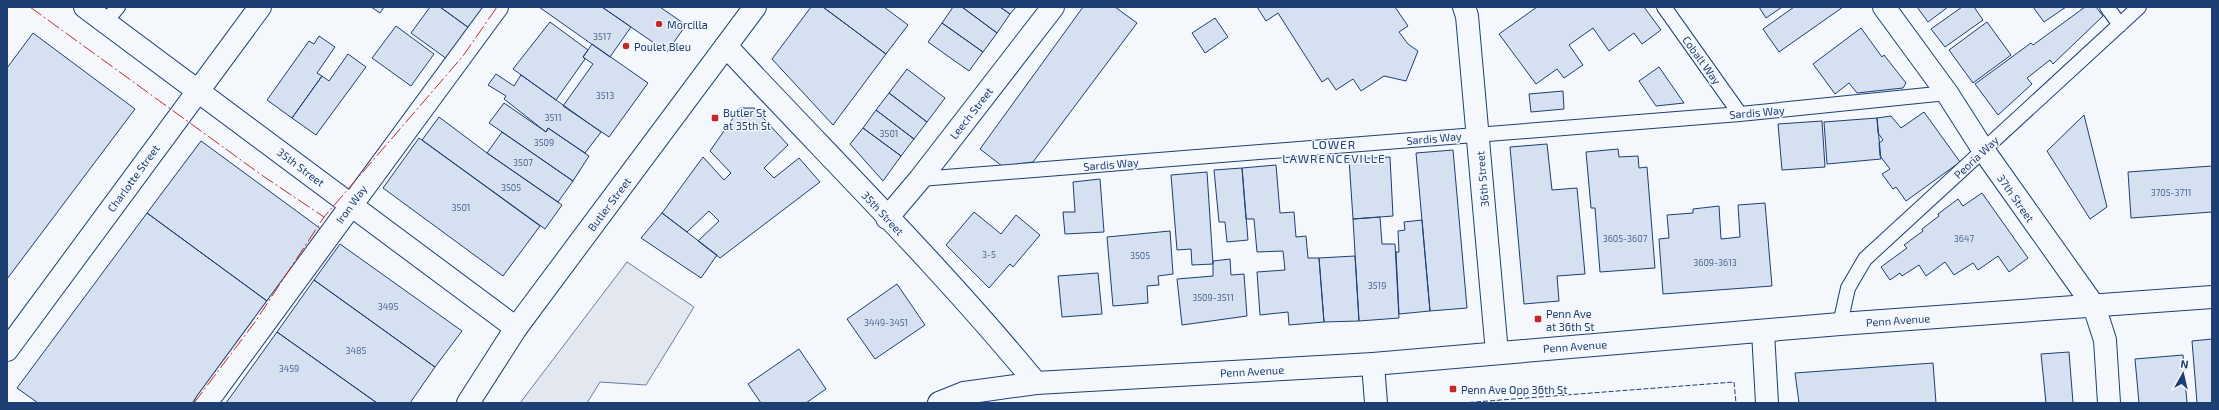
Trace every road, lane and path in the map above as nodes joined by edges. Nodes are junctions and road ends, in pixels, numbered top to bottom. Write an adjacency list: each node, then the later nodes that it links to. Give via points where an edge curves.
1 (85, 7): 11 (street, 35th Street)
2 (260, 7): 14 (street, Charlotte Street)
3 (497, 7): 20 (street, Iron Way)
4 (755, 7): 13 (street, Butler Street)
5 (1053, 7): 19 (street, Leech Street)
6 (1664, 7): 16 (lane, Cobalt Way)
7 (1884, 7): 15 (street, 37th Street)
8 (2107, 7): 12 (lane)
9 (2139, 7): 12 (lane, Peoria Way)
10 (1470, 10): 17 (street, 36th Street)
11 (112, 14): 14 (street, 35th Street)
12 (2120, 25): 18 (lane, Peoria Way)
13 (726, 46): 21 (street, 35th Street); 25 (street, Butler Street)
14 (198, 91): 20 (street, 35th Street); 27 (street, Charlotte Street)
15 (1947, 94): 16 (lane, Sardis Way); 18 (street, 37th Street)
16 (1740, 114): 17 (lane, Sardis Way)
17 (1478, 135): 19 (lane, Sardis Way); 28 (street, 36th Street)
18 (1984, 151): 23 (street, 37th Street); 24 (lane, Peoria Way, via 1865,259 1848,288)
19 (920, 179): 21 (street, Leech Street)
20 (350, 204): 25 (street, 35th Street); 31 (street, Iron Way)
21 (887, 218): 30 (street, 35th Street, via 1012,353)
22 (2212, 297): 23 (street, Penn Avenue)
23 (2094, 306): 24 (street, Penn Avenue); 36 (street, 37th Street, via 2105,340)
24 (1840, 324): 26 (street, Penn Avenue)
25 (516, 328): 32 (street, Butler Street)
26 (1763, 332): 28 (street, Penn Avenue); 35 (street)
27 (7, 350)
28 (1497, 353): 29 (street, Penn Avenue)
29 (1373, 364): 30 (street, Penn Avenue); 34 (street)
30 (1036, 383): 33 (street, Penn Avenue, via 964,393)
31 (206, 403)
32 (468, 403)
33 (939, 403)
34 (1376, 403)
35 (1767, 403)
36 (2109, 403)

